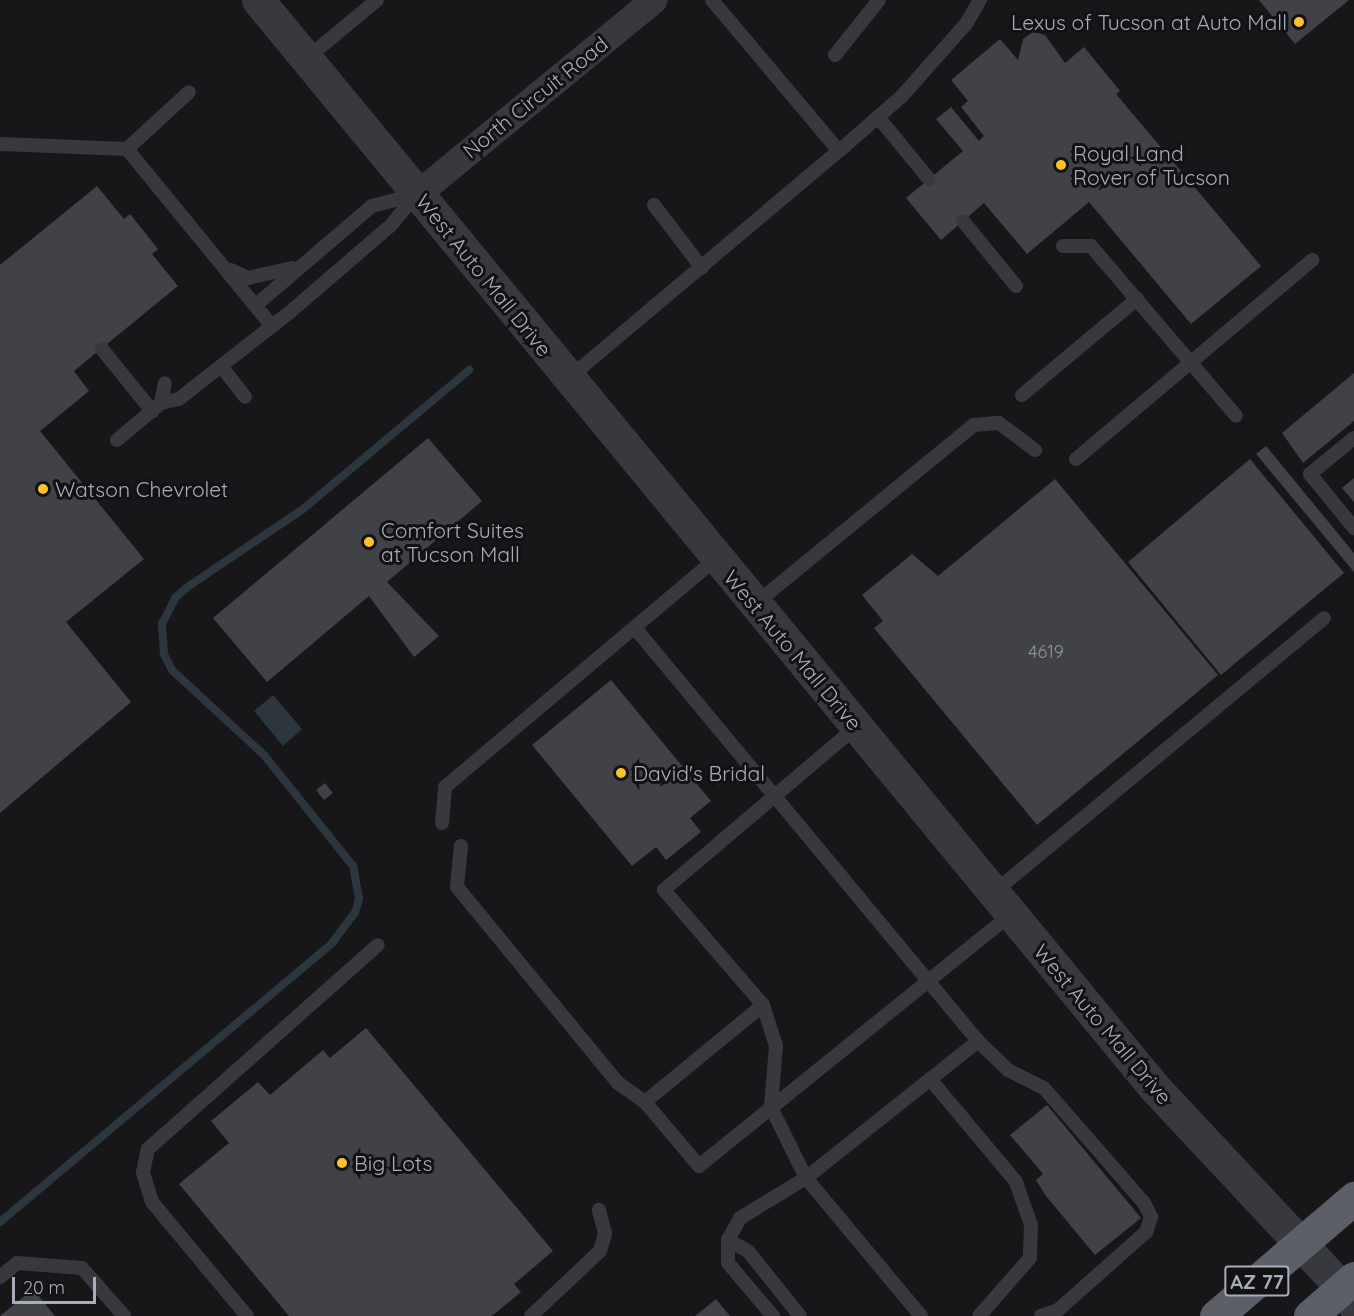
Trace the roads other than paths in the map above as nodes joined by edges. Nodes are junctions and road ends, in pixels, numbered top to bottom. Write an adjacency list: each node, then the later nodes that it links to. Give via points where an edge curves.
1 (258, 0): 8 (street, West Auto Mall Drive)
2 (377, 0): 8 (lane)
3 (653, 0): 15 (street, North Circuit Road)
4 (712, 0): 13 (lane)
5 (879, 0): 7 (lane)
6 (980, 0): 10 (lane, via 959,32)
7 (835, 55)
8 (306, 59): 15 (street, West Auto Mall Drive)
9 (189, 92): 12 (lane)
10 (878, 117): 13 (lane); 14 (lane)
11 (0, 144): 12 (lane)
12 (127, 148): 22 (lane)
13 (839, 151): 21 (lane)
14 (929, 179)
15 (417, 194): 19 (lane, via 372,206); 26 (lane, via 391,225); 30 (street, West Auto Mall Drive)
16 (654, 205): 21 (lane)
17 (963, 221): 23 (lane)
18 (1064, 246): 24 (lane, via 1091,246)
19 (312, 257): 22 (lane, via 270,276 248,278); 25 (lane)
20 (1312, 260): 28 (lane)
21 (702, 268): 30 (lane)
22 (229, 269): 25 (lane)
23 (1016, 286)
24 (1137, 299): 28 (lane); 32 (lane)
25 (256, 305): 26 (lane)
26 (272, 326): 29 (lane)
27 (102, 349): 34 (lane)
28 (1192, 363): 35 (lane); 39 (lane)
29 (221, 366): 33 (lane); 34 (lane, via 179,399)
30 (569, 378): 41 (street, West Auto Mall Drive)
31 (165, 383): 34 (lane)
32 (1022, 395)
33 (245, 397)
34 (157, 407): 37 (lane)
35 (1236, 416)
36 (1354, 438): 40 (lane, via 1310,474)
37 (117, 440)
38 (1035, 450): 42 (lane, via 999,423 974,425)
39 (1076, 459)
40 (1354, 528)
41 (717, 558): 42 (street, West Auto Mall Drive); 44 (lane)
42 (755, 604): 45 (street, West Auto Mall Drive)
43 (1324, 618): 49 (lane)
44 (635, 628): 46 (lane); 47 (lane, via 445,787)
45 (856, 727): 46 (lane); 49 (street, West Auto Mall Drive)
46 (774, 796): 51 (lane); 52 (lane, via 664,890)
47 (442, 823)
48 (461, 846): 55 (lane, via 457,886 618,1083)
49 (1002, 903): 51 (lane); 61 (street, West Auto Mall Drive, via 1154,1087)
50 (378, 945): 65 (lane, via 148,1149 143,1172 152,1202)
51 (930, 983): 53 (lane); 56 (lane)
52 (764, 1005): 55 (lane); 56 (lane, via 776,1047)
53 (978, 1041): 54 (lane); 71 (lane, via 1008,1070 1044,1088 1129,1185 1150,1217 1146,1232 1058,1310)
54 (930, 1079): 57 (lane); 70 (lane, via 1016,1182 1030,1225 1030,1258)
55 (645, 1102): 56 (lane, via 699,1166)
56 (771, 1107): 57 (lane)
57 (806, 1178): 60 (lane, via 740,1218); 69 (lane)
58 (1354, 1198): 61 (highway, AZ 77)
59 (599, 1210): 66 (lane, via 605,1233 600,1251)
60 (729, 1240): 67 (lane, via 728,1263); 68 (lane, via 748,1251)
61 (1298, 1246): 63 (street, West Auto Mall Drive); 72 (highway, AZ 77)
62 (0, 1277): 64 (lane, via 17,1263 82,1268)
63 (1351, 1294): 73 (highway, AZ 77)
64 (124, 1316)
65 (247, 1316)
66 (531, 1316)
67 (773, 1316)
68 (800, 1316)
69 (921, 1316)
70 (979, 1316)
71 (1041, 1316)
72 (1216, 1316)
73 (1310, 1316)

